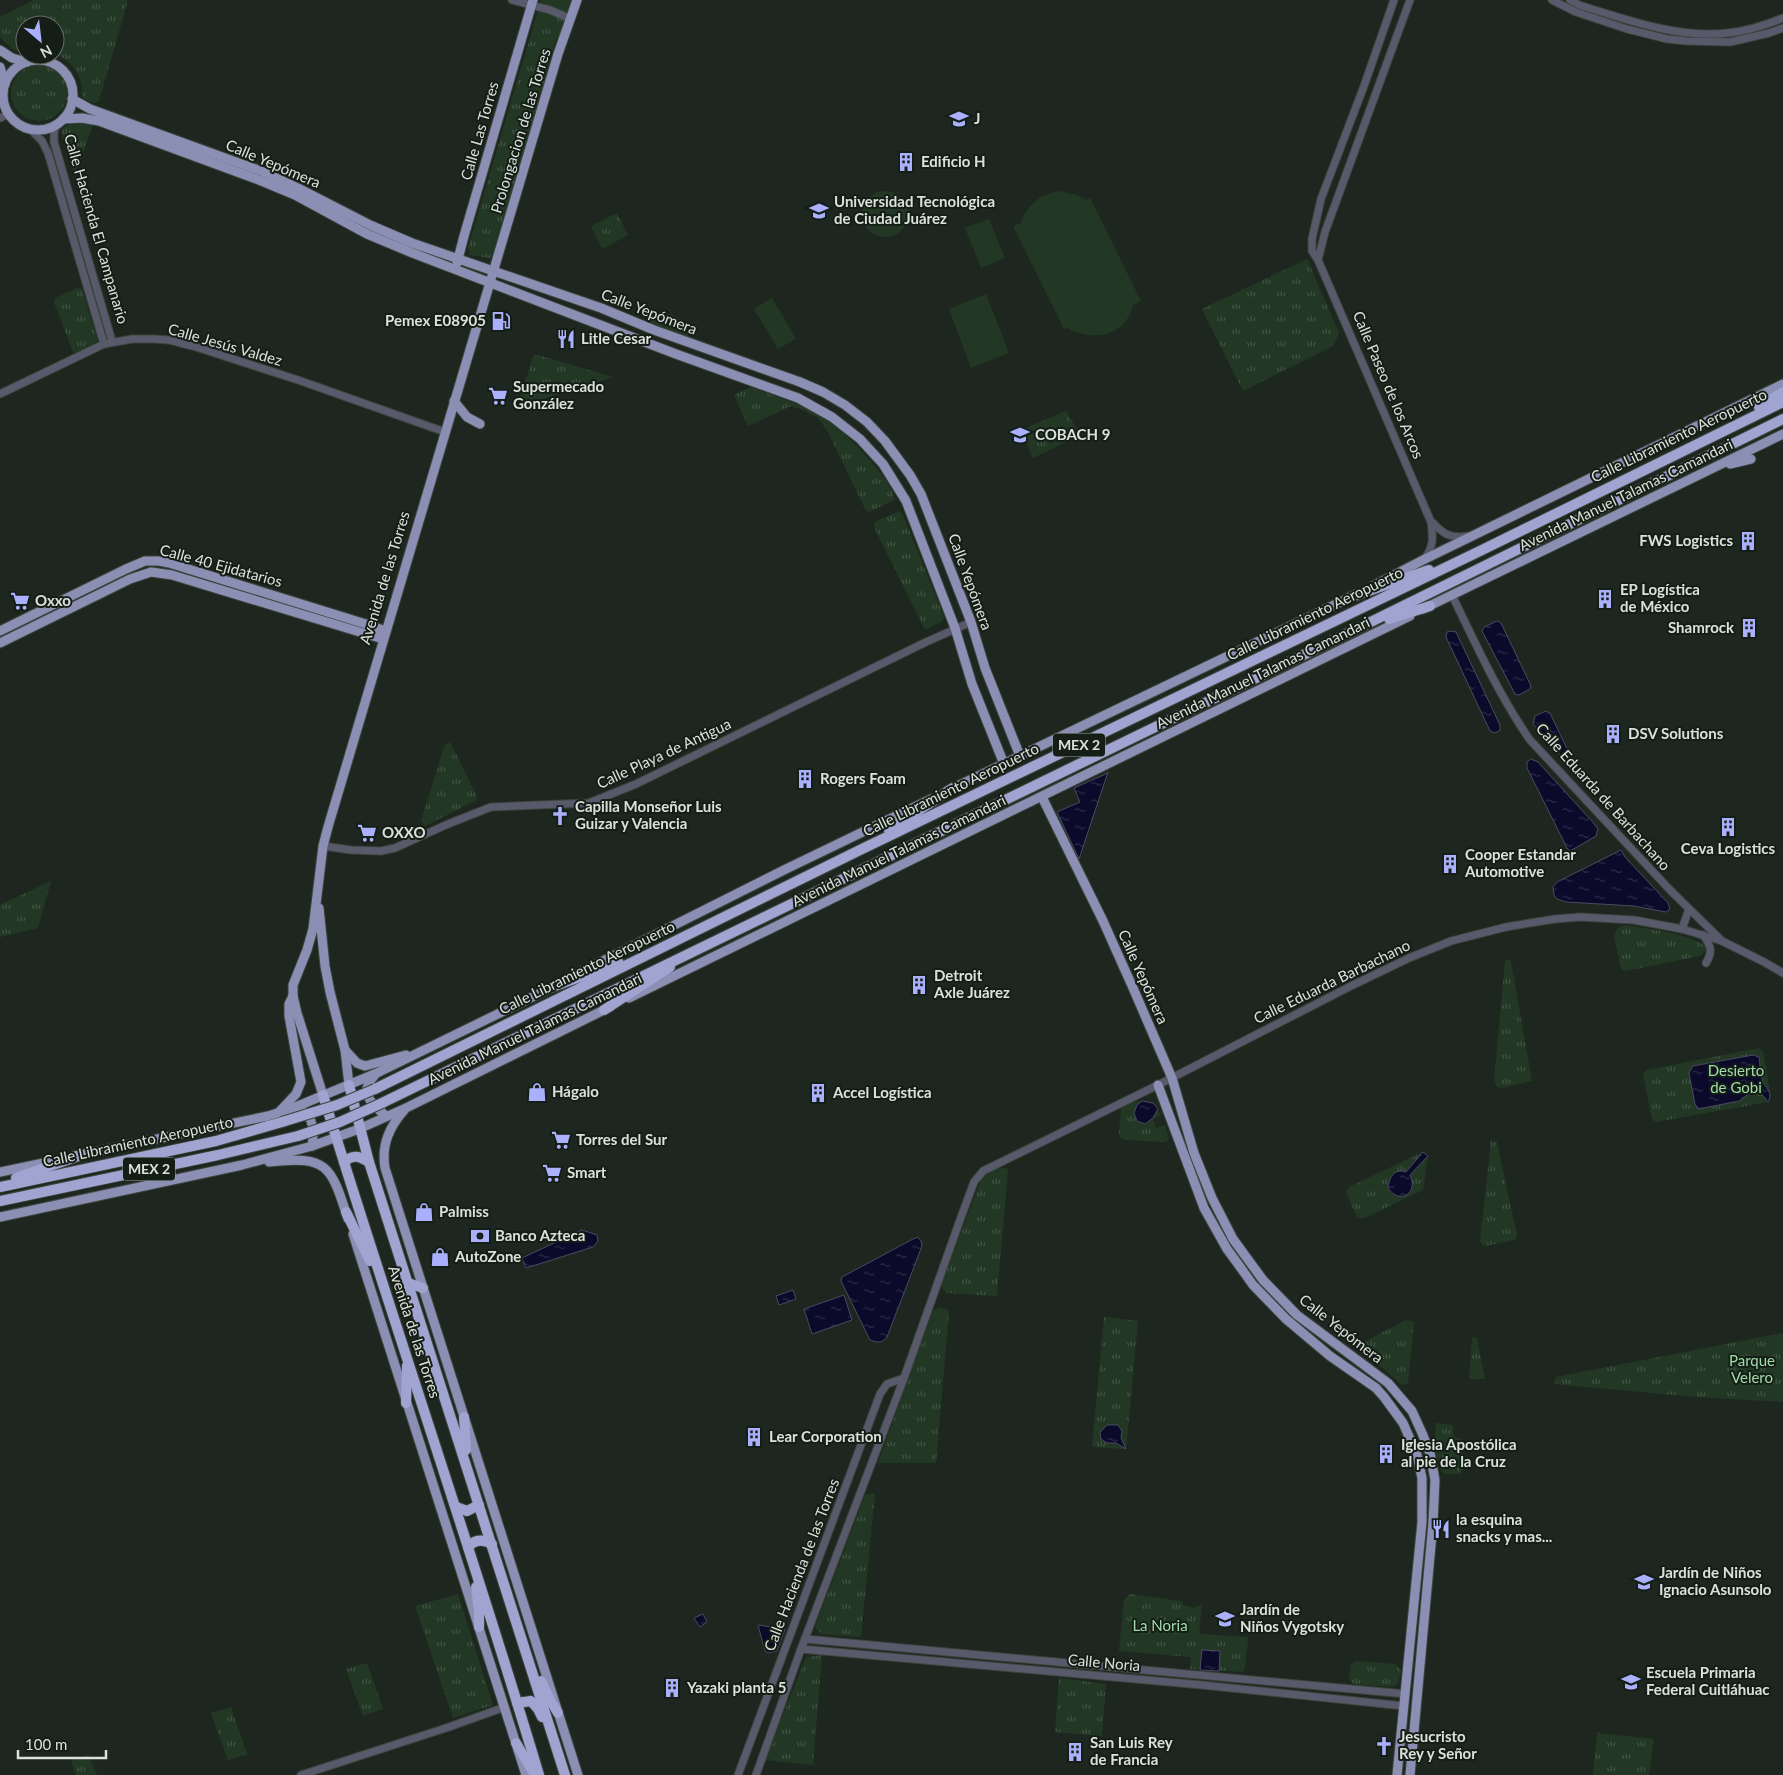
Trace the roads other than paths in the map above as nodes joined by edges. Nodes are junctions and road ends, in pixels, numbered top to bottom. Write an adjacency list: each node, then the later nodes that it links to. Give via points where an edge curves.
1 (512, 0): 7 (street)
2 (577, 0): 9 (main road, Prolongacion de las Torres)
3 (1394, 0): 23 (street, Calle Paseo de los Arcos, via 1321,200 1312,239 1312,251)
4 (1410, 0): 23 (street, via 1325,232)
5 (1552, 0): 10 (street, via 1576,12 1668,39 1730,42)
6 (1570, 0): 8 (street, via 1639,23 1688,33 1727,34)
7 (533, 3): 9 (street); 22 (main road, Calle Las Torres)
8 (1783, 18)
9 (571, 19): 25 (main road, Prolongacion de las Torres)
10 (1783, 28)
11 (0, 50): 12 (main road)
12 (15, 59)
13 (22, 65): 16 (main road, via 13,70)
14 (53, 65): 17 (main road, via 60,68 70,82)
15 (0, 67): 16 (main road)
16 (5, 84): 18 (main road)
17 (72, 99): 20 (main road, via 68,113); 22 (main road, Calle Yepómera, via 90,109 261,171 370,225)
18 (2, 101): 19 (main road)
19 (4, 116): 21 (main road)
20 (60, 122): 21 (main road, via 39,130); 24 (main road, Calle Yepómera, via 82,118 99,121 259,180 295,195 367,234); 27 (street, Calle Hacienda El Campanario, via 54,132 54,142)
21 (30, 129): 28 (street, Calle Hacienda El Campanario, via 48,152)
22 (457, 259): 24 (main road); 25 (main road, Calle Yepómera)
23 (1318, 260): 41 (street, Calle Paseo de los Arcos)
24 (460, 270): 26 (main road, Calle Yepómera)
25 (493, 271): 26 (main road, Avenida de las Torres); 48 (main road, Calle Yepómera, via 800,382 846,405 885,441 921,494)
26 (490, 282): 32 (main road, Avenida de las Torres); 49 (main road, Calle Yepómera, via 790,395 839,422 870,449 898,486)
27 (112, 341): 28 (street, Calle Jesús Valdez); 37 (street, Calle Jesús Valdez, via 154,339 190,345)
28 (104, 344): 31 (street, Calle Jesús Valdez)
29 (1783, 384): 42 (main road, Avenida Manuel Talamas Camandari)
30 (1783, 392): 36 (highway)
31 (0, 394)
32 (454, 401): 35 (main road, via 467,417); 37 (main road, Avenida de las Torres)
33 (1783, 402): 36 (highway, Calle Libramiento Aeropuerto / MEX 2)
34 (1783, 421): 53 (highway, Calle Libramiento Aeropuerto / MEX 2)
35 (480, 424)
36 (1731, 427): 43 (highway, Calle Libramiento Aeropuerto / MEX 2)
37 (445, 432): 51 (main road, Avenida de las Torres)
38 (1783, 434): 40 (main road, Avenida Manuel Talamas Camandari)
39 (1752, 459): 40 (main road)
40 (1708, 470): 45 (main road, Avenida Manuel Talamas Camandari)
41 (1431, 522): 42 (street, via 1449,536); 44 (street, via 1433,542)
42 (1475, 534): 44 (main road, Avenida Manuel Talamas Camandari)
43 (1482, 550): 46 (highway); 59 (highway, Calle Libramiento Aeropuerto / MEX 2)
44 (1425, 559): 46 (main road, Avenida Manuel Talamas Camandari)
45 (1452, 595): 47 (main road, Avenida Manuel Talamas Camandari); 61 (street, Calle Eduarda de Barbachano, via 1499,690 1530,740)
46 (1351, 597): 54 (main road, Avenida Manuel Talamas Camandari)
47 (1430, 606): 53 (highway); 57 (main road, Avenida Manuel Talamas Camandari)
48 (971, 622): 49 (street, Calle Playa de Antigua); 54 (main road, Calle Yepómera, via 985,668)
49 (955, 628): 55 (main road, Calle Yepómera, via 972,684); 58 (street, Calle Playa de Antigua, via 589,804 491,807 381,851)
50 (0, 631): 51 (main road, Calle 40 Ejidatarios, via 126,569 153,560 369,625)
51 (384, 635): 52 (main road, Calle 40 Ejidatarios, via 172,575 151,572 130,579); 58 (main road, Avenida de las Torres)
52 (0, 643)
53 (1328, 643): 66 (highway, Calle Libramiento Aeropuerto / MEX 2)
54 (1020, 756): 55 (main road, Avenida Manuel Talamas Camandari)
55 (1004, 764): 56 (main road, Avenida Manuel Talamas Camandari)
56 (953, 788): 59 (highway); 69 (main road, Avenida Manuel Talamas Camandari)
57 (1042, 797): 71 (main road, Avenida Manuel Talamas Camandari); 75 (main road, Calle Yepómera, via 1114,944)
58 (323, 846): 60 (main road, Avenida de las Torres)
59 (853, 854): 65 (highway, Calle Libramiento Aeropuerto / MEX 2)
60 (317, 897): 70 (main road, Avenida de las Torres, via 310,940 295,978); 72 (main road, Avenida de las Torres, via 330,992)
61 (1689, 909): 62 (street); 64 (street, Calle Eduarda de Barbachano)
62 (1682, 929): 63 (street, Calle Eduarda Barbachano); 75 (street, Calle Eduarda Barbachano, via 1634,920 1580,917 1506,926 1451,941 1351,986)
63 (1702, 935): 64 (street, Calle Eduarda Barbachano); 67 (street, via 1711,950)
64 (1722, 941): 68 (street, Calle Eduarda de Barbachano)
65 (669, 944): 69 (highway); 82 (highway, Calle Libramiento Aeropuerto / MEX 2, bridge, via 337,1106)
66 (683, 955): 71 (highway, via 663,973); 93 (highway, Calle Libramiento Aeropuerto / MEX 2, bridge, via 340,1122 298,1136 218,1155)
67 (1706, 963)
68 (1783, 974)
69 (552, 988): 73 (main road, Avenida Manuel Talamas Camandari)
70 (293, 996): 78 (main road, Avenida de las Torres); 82 (main road, via 289,1016 301,1086)
71 (604, 1010): 79 (main road, Avenida Manuel Talamas Camandari)
72 (345, 1050): 73 (main road, via 357,1063 365,1066); 76 (main road, Avenida de las Torres)
73 (421, 1052): 74 (main road, Avenida Manuel Talamas Camandari)
74 (377, 1073): 76 (main road, Avenida Manuel Talamas Camandari); 81 (main road, via 367,1085 366,1092)
75 (1172, 1078): 77 (street, Calle Eduarda Barbachano); 129 (main road, Calle Yepómera, via 1194,1153 1233,1239 1263,1280 1297,1315 1372,1370 1398,1394 1412,1412 1430,1453 1434,1480 1433,1523)
76 (349, 1085): 78 (main road, Avenida Manuel Talamas Camandari); 83 (highway, Avenida de las Torres)
77 (1158, 1085): 91 (street, Calle Eduarda Barbachano); 113 (main road, Calle Yepómera, via 1204,1208 1253,1285 1286,1319 1330,1356 1376,1388 1393,1408 1411,1439 1422,1478 1422,1522)
78 (323, 1095): 80 (main road, Avenida Manuel Talamas Camandari); 84 (highway, Avenida de las Torres)
79 (408, 1107): 81 (main road, Avenida Manuel Talamas Camandari); 97 (main road, Avenida de las Torres, via 391,1128 383,1156)
80 (293, 1108): 82 (main road, Avenida Manuel Talamas Camandari); 85 (main road, via 308,1115 314,1136)
81 (386, 1116): 83 (main road, Avenida Manuel Talamas Camandari)
82 (280, 1118): 86 (main road, Avenida Manuel Talamas Camandari); 92 (highway, Calle Libramiento Aeropuerto / MEX 2, via 216,1141)
83 (359, 1129): 84 (main road, Avenida Manuel Talamas Camandari); 88 (highway, Avenida de las Torres)
84 (336, 1138): 85 (main road, Avenida Manuel Talamas Camandari); 87 (highway, Avenida de las Torres)
85 (312, 1146): 89 (main road, Avenida Manuel Talamas Camandari)
86 (81, 1155): 90 (main road, Avenida Manuel Talamas Camandari); 92 (highway)
87 (344, 1162): 88 (highway, via 356,1156); 98 (highway, Avenida de las Torres)
88 (369, 1162): 96 (highway, Avenida de las Torres)
89 (242, 1165): 94 (main road, Avenida de las Torres, via 299,1159 323,1166 333,1177); 95 (main road, Avenida Manuel Talamas Camandari)
90 (0, 1172)
91 (980, 1174): 100 (street, Calle Hacienda de las Torres, via 974,1182)
92 (0, 1186)
93 (0, 1200)
94 (346, 1212): 98 (highway); 101 (main road, Avenida de las Torres)
95 (0, 1217)
96 (408, 1283): 97 (highway); 103 (highway, Avenida de las Torres)
97 (423, 1288): 102 (main road, Avenida de las Torres)
98 (384, 1290): 99 (highway, Avenida de las Torres)
99 (407, 1355): 101 (highway); 105 (highway, Avenida de las Torres)
100 (904, 1378): 110 (street, Calle Hacienda de las Torres); 126 (street, Calle Hacienda de las Torres, via 887,1384 880,1394)
101 (406, 1403): 109 (main road, Avenida de las Torres)
102 (464, 1418): 103 (highway); 117 (main road, Avenida de las Torres)
103 (466, 1466): 104 (highway, Avenida de las Torres)
104 (479, 1505): 105 (highway, via 467,1511); 106 (highway, Avenida de las Torres)
105 (456, 1507): 107 (highway, Avenida de las Torres)
106 (492, 1544): 107 (highway, via 484,1540); 112 (highway, Avenida de las Torres)
107 (468, 1547): 108 (highway, Avenida de las Torres)
108 (475, 1569): 109 (highway); 114 (highway, Avenida de las Torres)
109 (479, 1627): 116 (main road, Avenida de las Torres)
110 (805, 1639): 111 (street, Calle Hacienda de las Torres); 113 (street, Calle Noria)
111 (801, 1649): 115 (street, Calle Noria, via 1202,1684); 127 (street, Calle Hacienda de las Torres)
112 (533, 1674): 117 (highway, via 542,1681); 119 (highway, Avenida de las Torres)
113 (1406, 1694): 115 (main road, Calle Yepómera)
114 (518, 1702): 119 (highway, via 527,1700 534,1704); 123 (highway, Avenida de las Torres)
115 (1404, 1706): 128 (main road, Calle Yepómera)
116 (504, 1707): 118 (main road, Avenida de las Torres); 120 (street)
117 (558, 1713): 125 (main road, Avenida de las Torres)
118 (516, 1743): 121 (main road, Avenida de las Torres); 122 (highway)
119 (556, 1748): 124 (highway, Avenida de las Torres)
120 (301, 1775)
121 (526, 1775)
122 (535, 1775)
123 (539, 1775)
124 (565, 1775)
125 (578, 1775)
126 (738, 1775)
127 (756, 1775)
128 (1397, 1775)
129 (1410, 1775)

